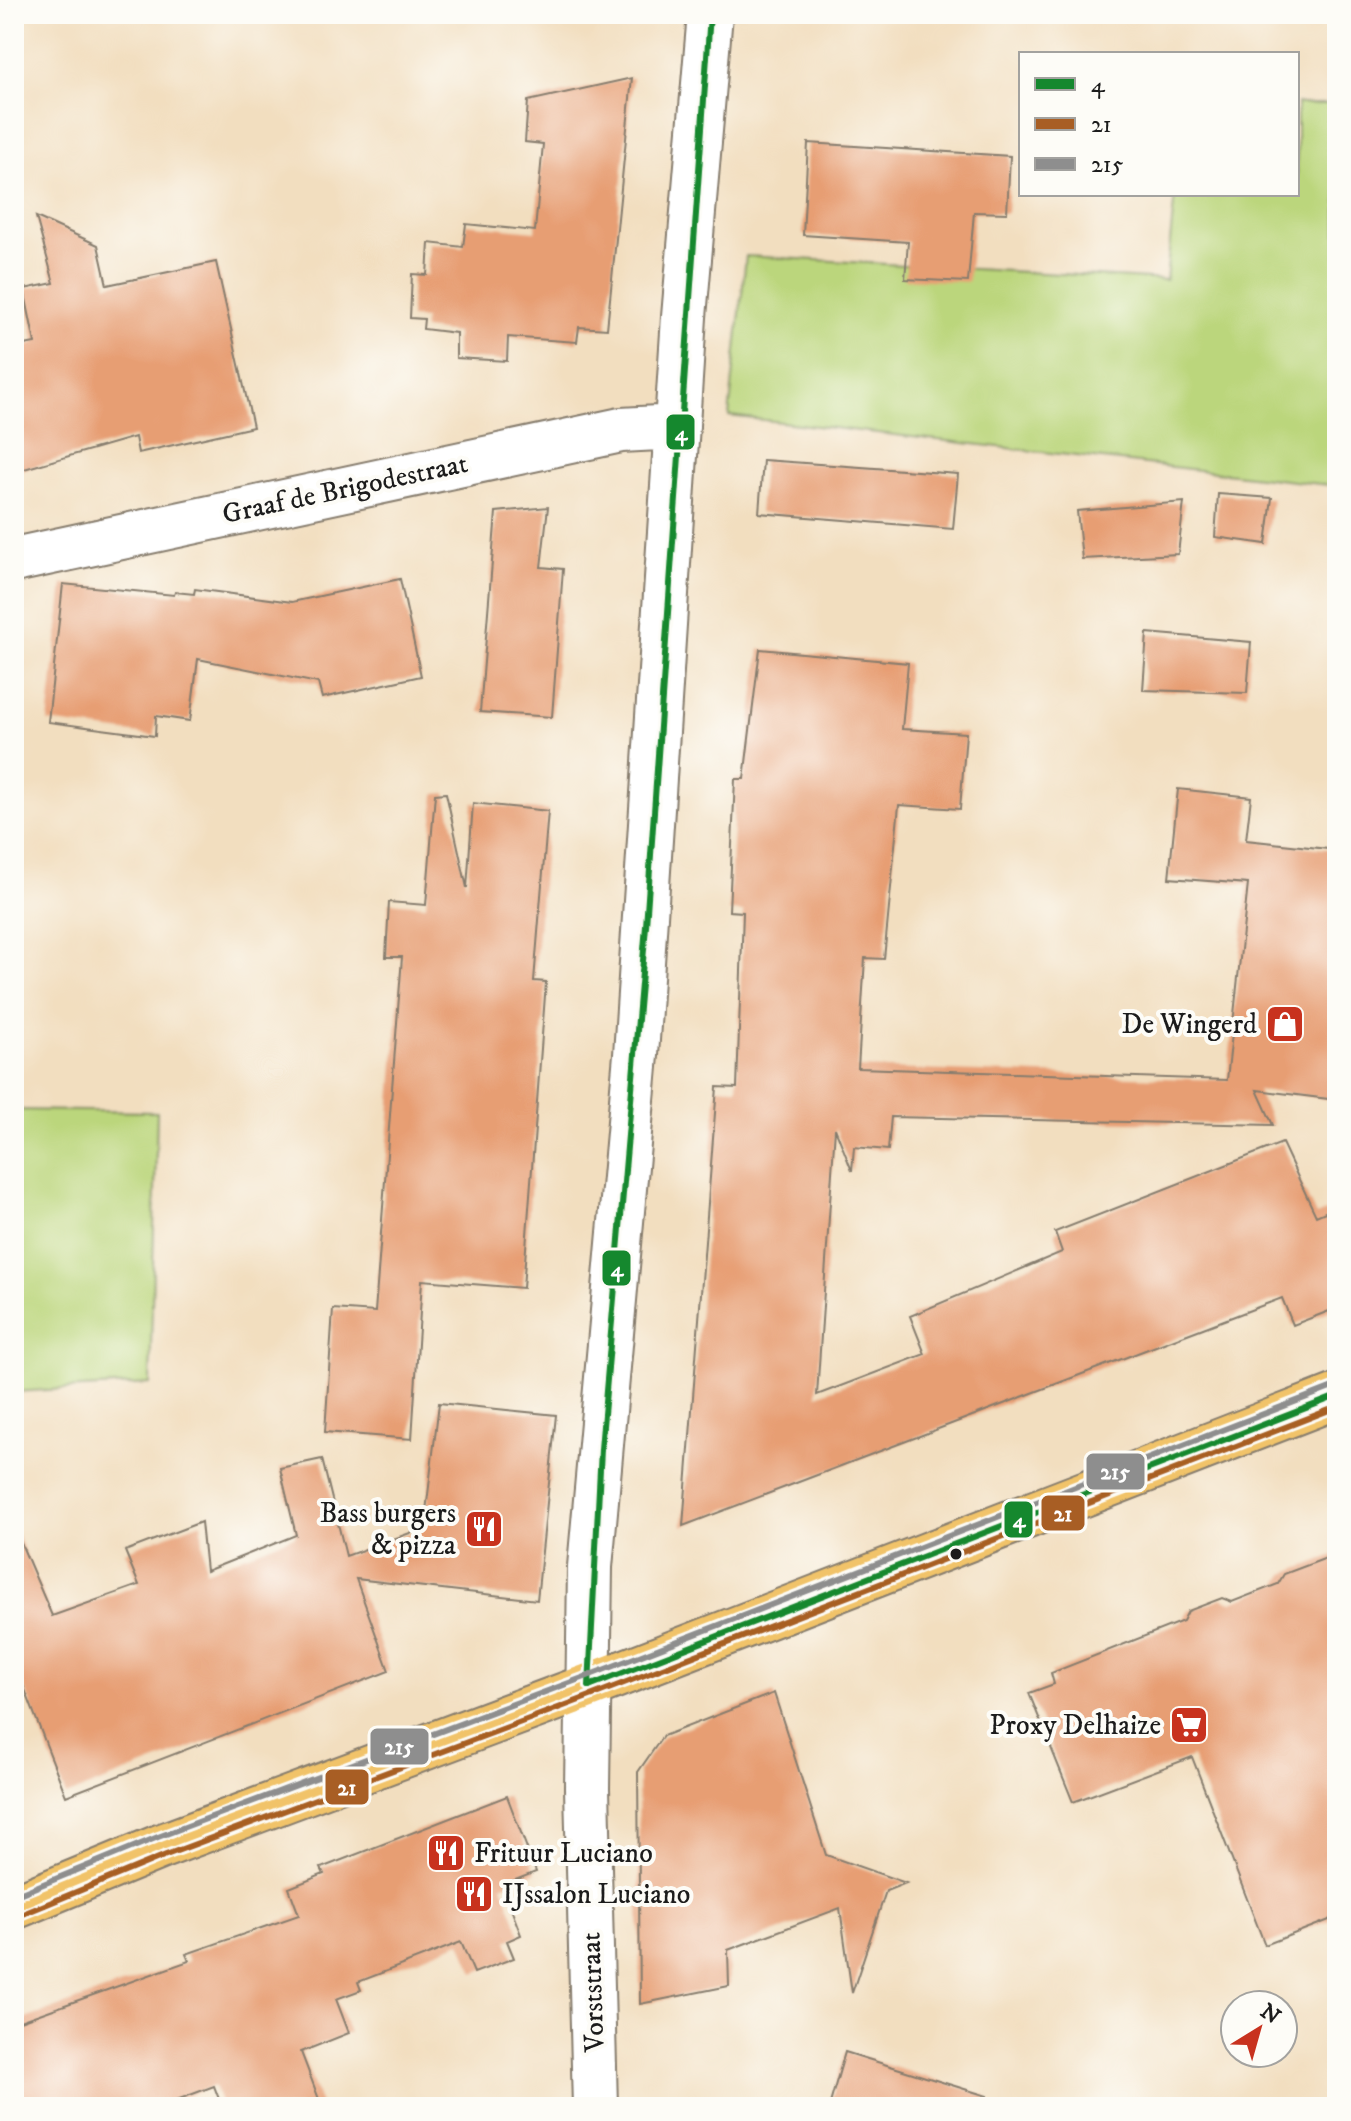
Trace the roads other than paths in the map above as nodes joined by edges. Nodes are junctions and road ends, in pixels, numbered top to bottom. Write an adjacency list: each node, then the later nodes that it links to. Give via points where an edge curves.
1 (710, 14): 2 (street, Vorststraat)
2 (677, 427): 3 (street, Graaf de Brigodestraat, via 621,430); 5 (street, Vorststraat, via 636,1055 590,1567)
3 (14, 560)
4 (1337, 1396): 5 (main road)
5 (589, 1686): 6 (main road); 7 (street, Vorststraat)
6 (14, 1907)
7 (595, 2107)

